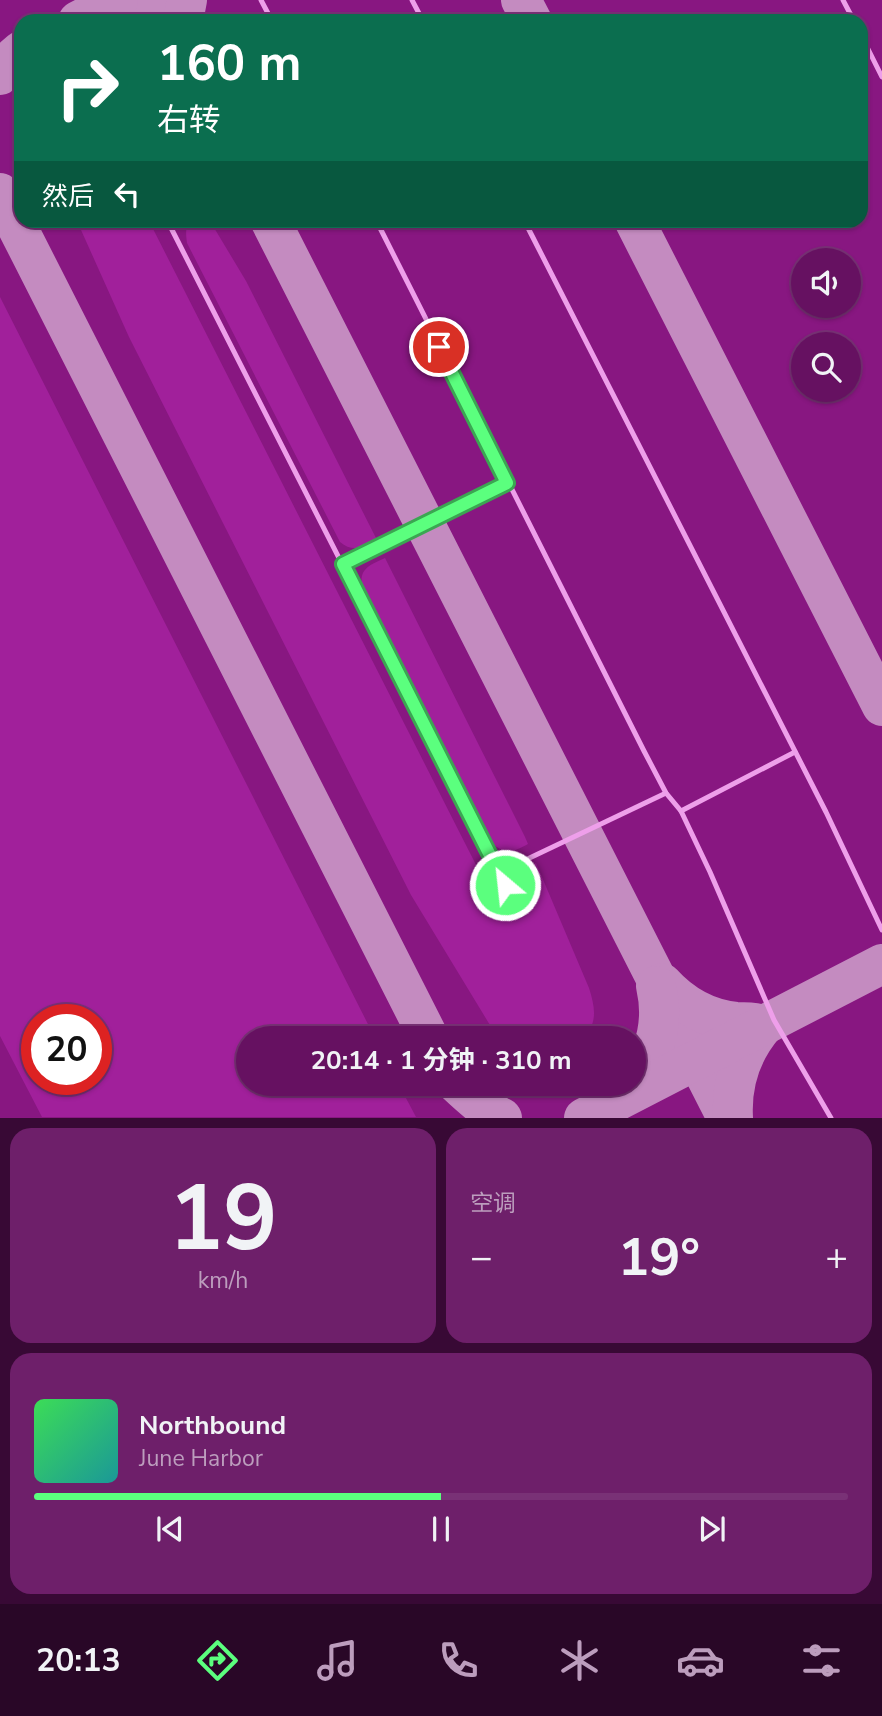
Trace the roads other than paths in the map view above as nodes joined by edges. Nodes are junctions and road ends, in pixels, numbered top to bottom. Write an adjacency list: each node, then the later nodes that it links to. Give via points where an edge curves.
1 (868, 49): 2 (lane)
2 (882, 77)
3 (174, 228): 7 (lane)
4 (380, 228): 6 (lane)
5 (528, 228): 8 (lane)
6 (507, 483): 7 (lane); 9 (lane)
7 (343, 564): 11 (lane)
8 (795, 752): 10 (lane); 13 (lane)
9 (666, 793): 10 (lane); 11 (lane)
10 (681, 811): 14 (lane, via 774,1020)
11 (498, 873): 12 (lane)
12 (512, 898)
13 (882, 930)
14 (831, 1118)

